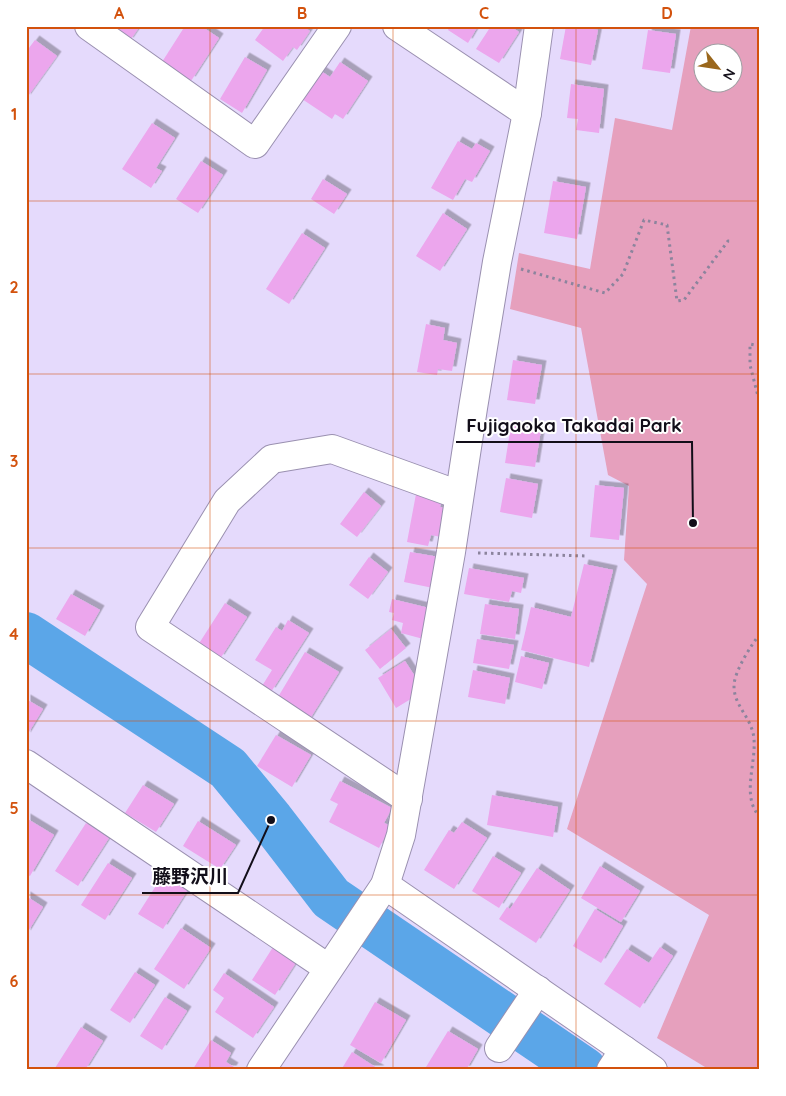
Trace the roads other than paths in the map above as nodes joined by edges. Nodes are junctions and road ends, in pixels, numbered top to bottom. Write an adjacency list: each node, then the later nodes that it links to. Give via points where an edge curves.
1 (89, 26): 2 (street, via 254,144)
2 (337, 26)
3 (397, 26): 5 (street)
4 (539, 26): 5 (street)
5 (527, 113): 6 (street, via 497,262)
6 (460, 495): 8 (street); 8 (street, via 332,449 272,459 227,501 150,627)
7 (26, 764): 10 (street)
8 (408, 799): 9 (street, via 401,835)
9 (382, 890): 10 (street); 11 (street)
10 (335, 959): 14 (street)
11 (538, 990): 12 (street); 13 (street)
12 (499, 1048)
13 (617, 1060): 15 (street)
14 (261, 1070)
15 (653, 1070)

